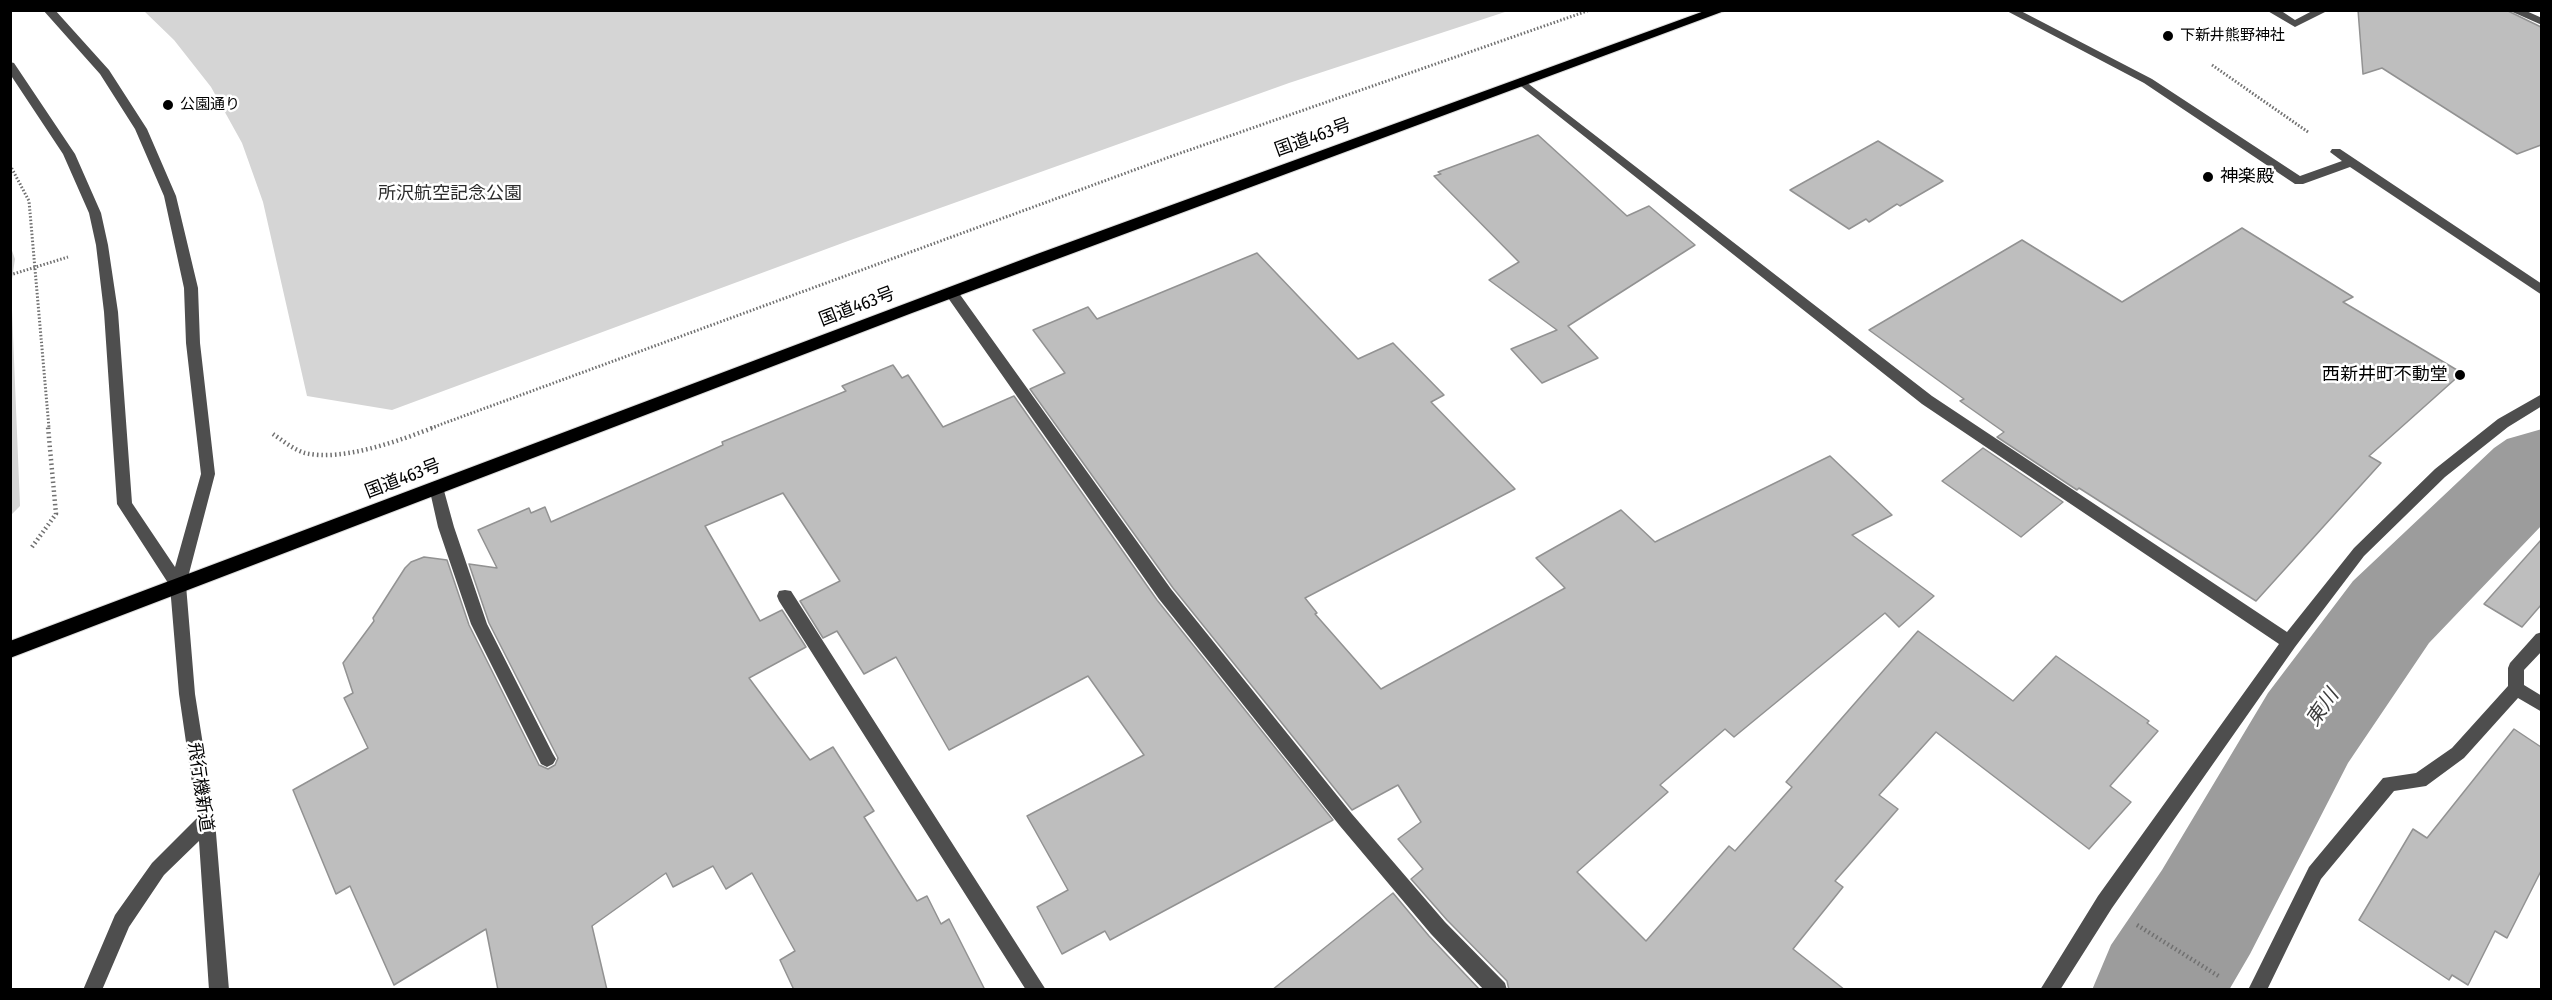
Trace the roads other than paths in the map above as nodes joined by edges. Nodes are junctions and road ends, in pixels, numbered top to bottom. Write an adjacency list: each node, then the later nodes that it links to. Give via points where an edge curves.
1 (48, 10): 16 (street, via 105,72 141,129 170,196 191,288 193,343 208,474)
2 (1721, 10): 9 (highway, 国道463号)
3 (2010, 10): 11 (street, via 2148,81 2299,180)
4 (2271, 10): 5 (street, via 2295,24)
5 (2324, 10)
6 (2513, 10): 7 (street)
7 (2541, 22)
8 (10, 65): 16 (street, via 69,154 94,213 111,312 125,504)
9 (1521, 81): 13 (highway, 国道463号); 19 (street, via 1927,400)
10 (2336, 152): 11 (street)
11 (2352, 162): 12 (street)
12 (2541, 291)
13 (951, 292): 15 (highway, 国道463号); 28 (street, via 1165,594 1346,820 1438,928)
14 (2541, 399): 19 (street, via 2503,423 2440,473 2359,552)
15 (436, 487): 16 (highway, 国道463号); 23 (street, via 479,624)
16 (178, 585): 20 (highway, 国道463号); 24 (street, 飛行機新道, via 187,694)
17 (785, 596): 27 (street)
18 (2541, 639): 21 (street, via 2516,668)
19 (2289, 642): 29 (street, via 2105,902)
20 (10, 650)
21 (2516, 688): 22 (street); 30 (street, via 2458,753 2420,780 2390,784 2315,873)
22 (2541, 705)
23 (547, 759)
24 (206, 821): 25 (street, via 158,869 122,921); 26 (street, 飛行機新道)
25 (92, 990)
26 (219, 990)
27 (1037, 990)
28 (1498, 990)
29 (2049, 990)
30 (2257, 990)

